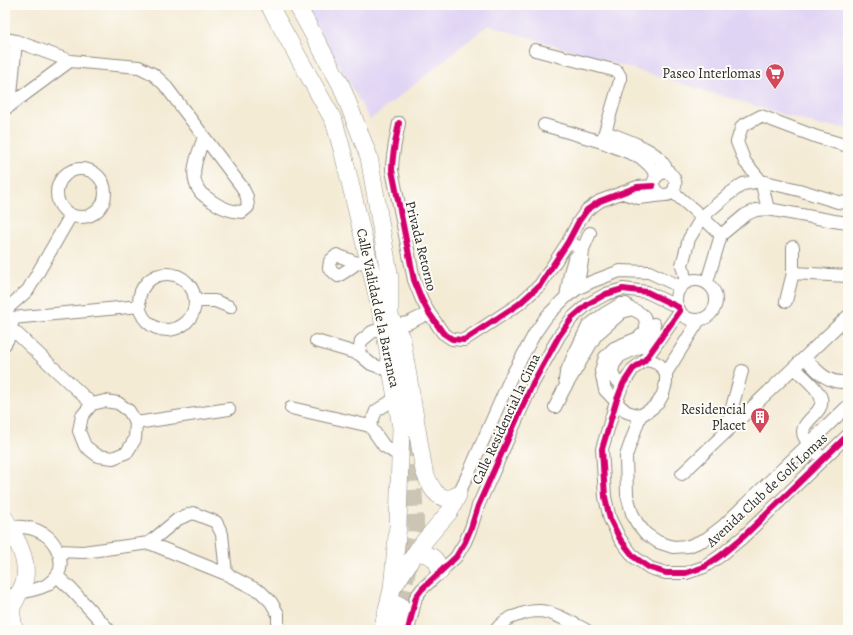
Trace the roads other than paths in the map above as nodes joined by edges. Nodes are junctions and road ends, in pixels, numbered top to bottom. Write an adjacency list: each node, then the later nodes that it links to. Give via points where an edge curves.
1 (269, 5): 8 (main road, Calle Vialidad de la Barranca)
2 (279, 5): 8 (main road, via 312,66)
3 (297, 5): 46 (main road, Calle Vialidad de la Barranca, via 341,85 369,157 390,279)
4 (11, 40): 6 (street); 7 (street)
5 (535, 50): 12 (street, via 617,72 620,81)
6 (70, 61): 7 (street); 11 (street, via 139,67 153,74 164,84)
7 (7, 107)
8 (327, 109): 30 (main road, Calle Vialidad de la Barranca, via 334,121)
9 (399, 123): 42 (street, Privada Retorno, via 392,170 414,280)
10 (544, 125): 12 (street)
11 (204, 137): 11 (street, via 245,192 248,207 242,212 234,212 220,206 202,194 195,184 194,168)
12 (604, 137): 14 (street)
13 (848, 146): 17 (street, via 761,116 742,126 737,142 745,162)
14 (643, 153): 15 (street, via 658,157); 16 (street)
15 (670, 174): 16 (street, Privada Retorno, via 664,172); 19 (street, via 675,179 676,186)
16 (655, 181): 18 (street, Privada Retorno); 19 (street, via 656,192 661,195)
17 (762, 181): 20 (street); 21 (street); 23 (street, via 743,184)
18 (623, 193): 19 (street, via 639,198); 27 (street, Privada Retorno, via 600,201 587,210 578,221)
19 (670, 193): 23 (street)
20 (848, 203)
21 (768, 209): 24 (street); 26 (street, via 756,210 745,215)
22 (71, 215): 22 (street, via 83,217 95,213 103,203 106,191 101,179 92,171 79,169 67,173 59,183 57,195 61,207); 43 (street, via 28,290)
23 (702, 217): 26 (street); 34 (street, via 689,240 682,265)
24 (848, 223)
25 (590, 233): 29 (street)
26 (721, 235): 33 (street)
27 (568, 242): 29 (street); 42 (street, Privada Retorno, via 540,285 519,304 464,340 452,339 443,333)
28 (793, 247): 31 (street)
29 (582, 249): 35 (street); 36 (street, via 574,259)
30 (363, 262): 30 (street, via 337,255 330,261 329,268 338,276); 46 (main road, Calle Vialidad de la Barranca)
31 (793, 273): 32 (street); 38 (street)
32 (848, 276)
33 (707, 282): 34 (street, via 691,280); 45 (street, via 715,292 716,306 711,314)
34 (684, 285): 35 (street, Calle Residencial la Cima, via 649,272 620,271); 41 (street, via 678,291)
35 (577, 289): 36 (street, Calle Residencial la Cima)
36 (566, 297): 76 (street, Calle Residencial la Cima, via 535,333 511,377)
37 (195, 300): 39 (street, via 188,320 170,329 150,324 143,316); 39 (street, via 192,290 185,281 176,275 164,274 154,277 145,284 140,295); 40 (street, via 215,301)
38 (786, 301)
39 (140, 306): 43 (street)
40 (230, 307)
41 (679, 309): 45 (street, via 688,318); 51 (street, Avenida Club de Golf Lomas); 82 (street, Calle Residencial la Cima, via 647,292 624,289 606,294 588,304 572,318 533,383 478,506 465,542 456,556)
42 (429, 313): 46 (street, via 408,323)
43 (9, 314): 48 (street, via 9,338); 61 (street)
44 (848, 316): 50 (street)
45 (699, 320): 55 (street)
46 (390, 323): 49 (street, via 361,341); 52 (main road, Calle Vialidad de la Barranca); 76 (main road, via 402,340 424,472 432,490 441,497)
47 (316, 341): 49 (street)
48 (5, 344)
49 (359, 354): 52 (street, via 371,364)
50 (804, 358): 53 (street); 56 (street, via 828,379 834,382)
51 (646, 360): 55 (street, via 658,363); 57 (street, Avenida Club de Golf Lomas, via 633,369)
52 (394, 366): 59 (main road, Calle Vialidad de la Barranca)
53 (794, 368): 69 (street); 71 (street, via 821,398 820,408 804,427 804,436)
54 (742, 371): 69 (street)
55 (666, 373): 66 (street, via 666,383 658,403)
56 (848, 381)
57 (623, 384): 58 (street, via 614,378 614,364 620,356 642,346 652,337 654,320 644,308 633,303 621,304 588,326 566,373); 60 (street, Avenida Club de Golf Lomas)
58 (564, 389): 60 (street, via 596,335 622,312 632,309 642,314 646,320 646,331 638,338 614,348 605,357 601,371 605,390); 63 (street)
59 (396, 398): 68 (street, via 376,411); 72 (main road, Calle Vialidad de la Barranca, via 401,427)
60 (616, 402): 66 (street, via 627,412); 77 (street, Avenida Club de Golf Lomas, via 602,449)
61 (92, 404): 67 (street, via 105,401 118,403 129,411); 67 (street, via 82,416 79,431 85,446 98,456 113,458 127,452 136,439)
62 (848, 406): 71 (street, Avenida Club de Golf Lomas)
63 (555, 407)
64 (290, 408): 68 (street)
65 (229, 409): 67 (street)
66 (640, 416): 75 (street, Avenida Club de Golf Lomas, via 626,456)
67 (136, 423)
68 (370, 426): 72 (street, via 384,446)
69 (725, 433): 74 (street)
70 (848, 435): 73 (street, Avenida Club de Golf Lomas)
71 (809, 444): 73 (street); 75 (street, Avenida Club de Golf Lomas, via 723,526 706,539 690,546 673,547 658,542 646,534 637,524)
72 (400, 456): 85 (main road, Calle Vialidad de la Barranca, via 398,525)
73 (823, 459): 77 (street, Avenida Club de Golf Lomas, via 720,556 704,566 686,572 666,573 650,568 634,557 616,533)
74 (682, 474)
75 (627, 495): 77 (street)
76 (458, 496): 81 (main road, via 450,511)
77 (605, 497)
78 (6, 524): 80 (street, via 44,534); 86 (main road, via 14,535 25,561 25,579)
79 (149, 543): 80 (street, via 83,552); 83 (street); 83 (street, via 178,519 193,513 216,522 222,534)
80 (58, 551): 84 (street, via 60,569)
81 (416, 552): 82 (main road, via 433,557); 85 (main road)
82 (440, 572): 93 (street, Calle Residencial la Cima, via 416,597)
83 (226, 574): 90 (street, via 261,592 271,602 278,614)
84 (56, 576): 86 (street, via 46,585); 89 (street)
85 (392, 589): 91 (main road, Calle Vialidad de la Barranca)
86 (10, 599): 88 (main road)
87 (400, 605): 92 (main road)
88 (14, 630)
89 (109, 630)
90 (278, 630)
91 (382, 630)
92 (395, 630)
93 (408, 630)
94 (496, 630): 95 (street, via 511,617 542,611)
95 (586, 630)

